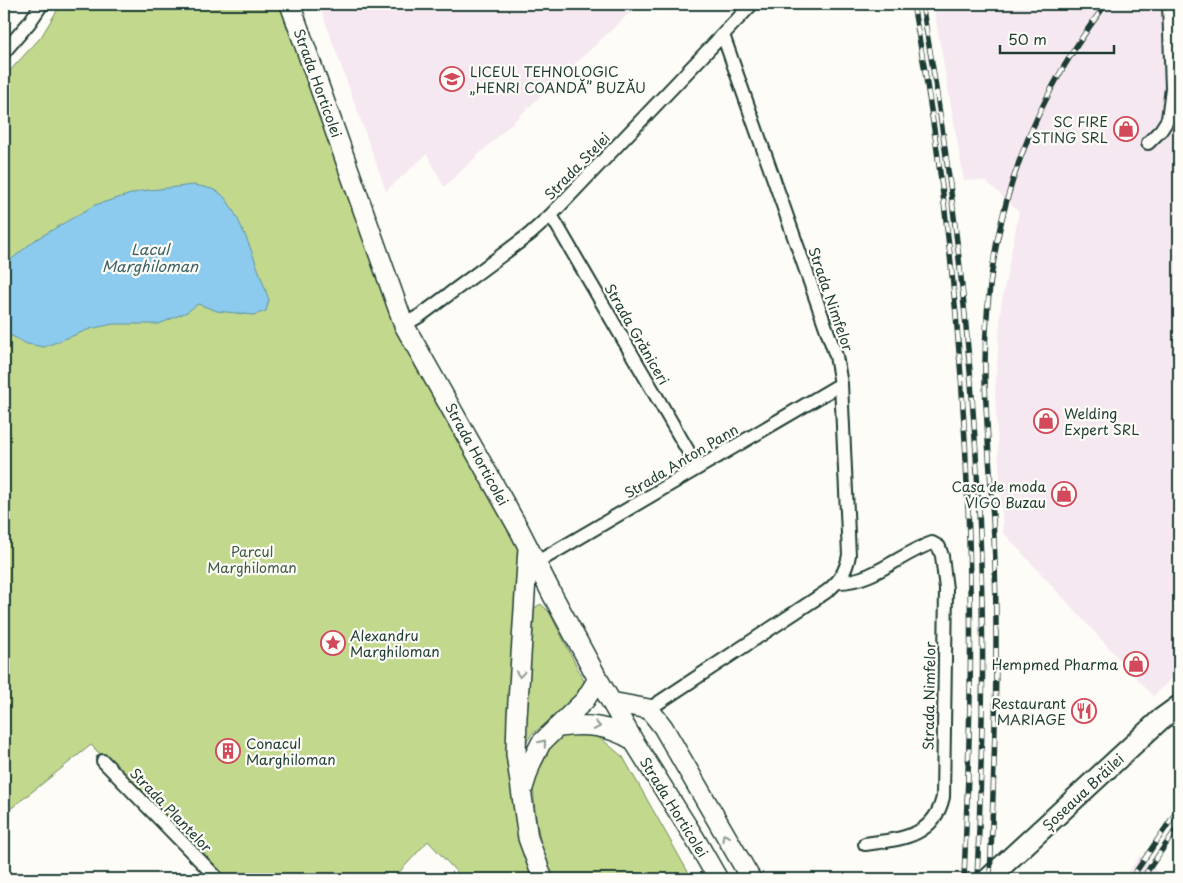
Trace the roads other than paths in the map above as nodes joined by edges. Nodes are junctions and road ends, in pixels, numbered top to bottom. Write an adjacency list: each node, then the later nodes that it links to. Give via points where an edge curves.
1 (42, 4): 6 (street)
2 (290, 4): 9 (main road, Strada Horticolei)
3 (752, 4): 5 (street, Strada Stelei)
4 (1169, 4): 7 (street, via 1172,88 1168,119)
5 (723, 35): 8 (street, Strada Stelei); 10 (street, Strada Nimfelor, via 836,356)
6 (4, 52)
7 (1148, 143)
8 (550, 215): 9 (street, Strada Stelei, via 530,234); 11 (street, Strada Grăniceri)
9 (404, 325): 12 (main road, Strada Horticolei)
10 (841, 384): 11 (street, Strada Anton Pann); 14 (street, Strada Nimfelor, via 849,555)
11 (698, 468): 13 (street, Strada Anton Pann)
12 (528, 546): 13 (main road, Strada Horticolei); 16 (main road)
13 (536, 564): 15 (main road, Strada Horticolei)
14 (838, 582): 20 (street, Strada Nimfelor); 25 (street, Strada Nimfelor, via 858,580 932,543 942,556 946,589 941,807 936,818 914,835)
15 (553, 596): 16 (main road, via 540,593 534,596 529,602); 17 (main road, Strada Horticolei)
16 (524, 625): 24 (main road, one-way to 24, via 516,754)
17 (598, 679): 18 (main road, Strada Horticolei); 21 (main road, via 586,700)
18 (612, 702): 20 (main road); 22 (main road, Strada Horticolei)
19 (1179, 706): 30 (main road, Șoseaua Brăilei)
20 (649, 709): 29 (main road, one-way to 20)
21 (559, 727): 22 (main road, one-way to 22, via 590,725); 24 (main road, one-way to 21, via 530,763 541,743)
22 (633, 740): 28 (main road, Strada Horticolei)
23 (103, 761): 26 (street, Strada Plantelor)
24 (521, 796): 27 (main road, via 528,838)
25 (866, 844)
26 (218, 879)
27 (543, 879)
28 (718, 879)
29 (751, 879)
30 (988, 879)

